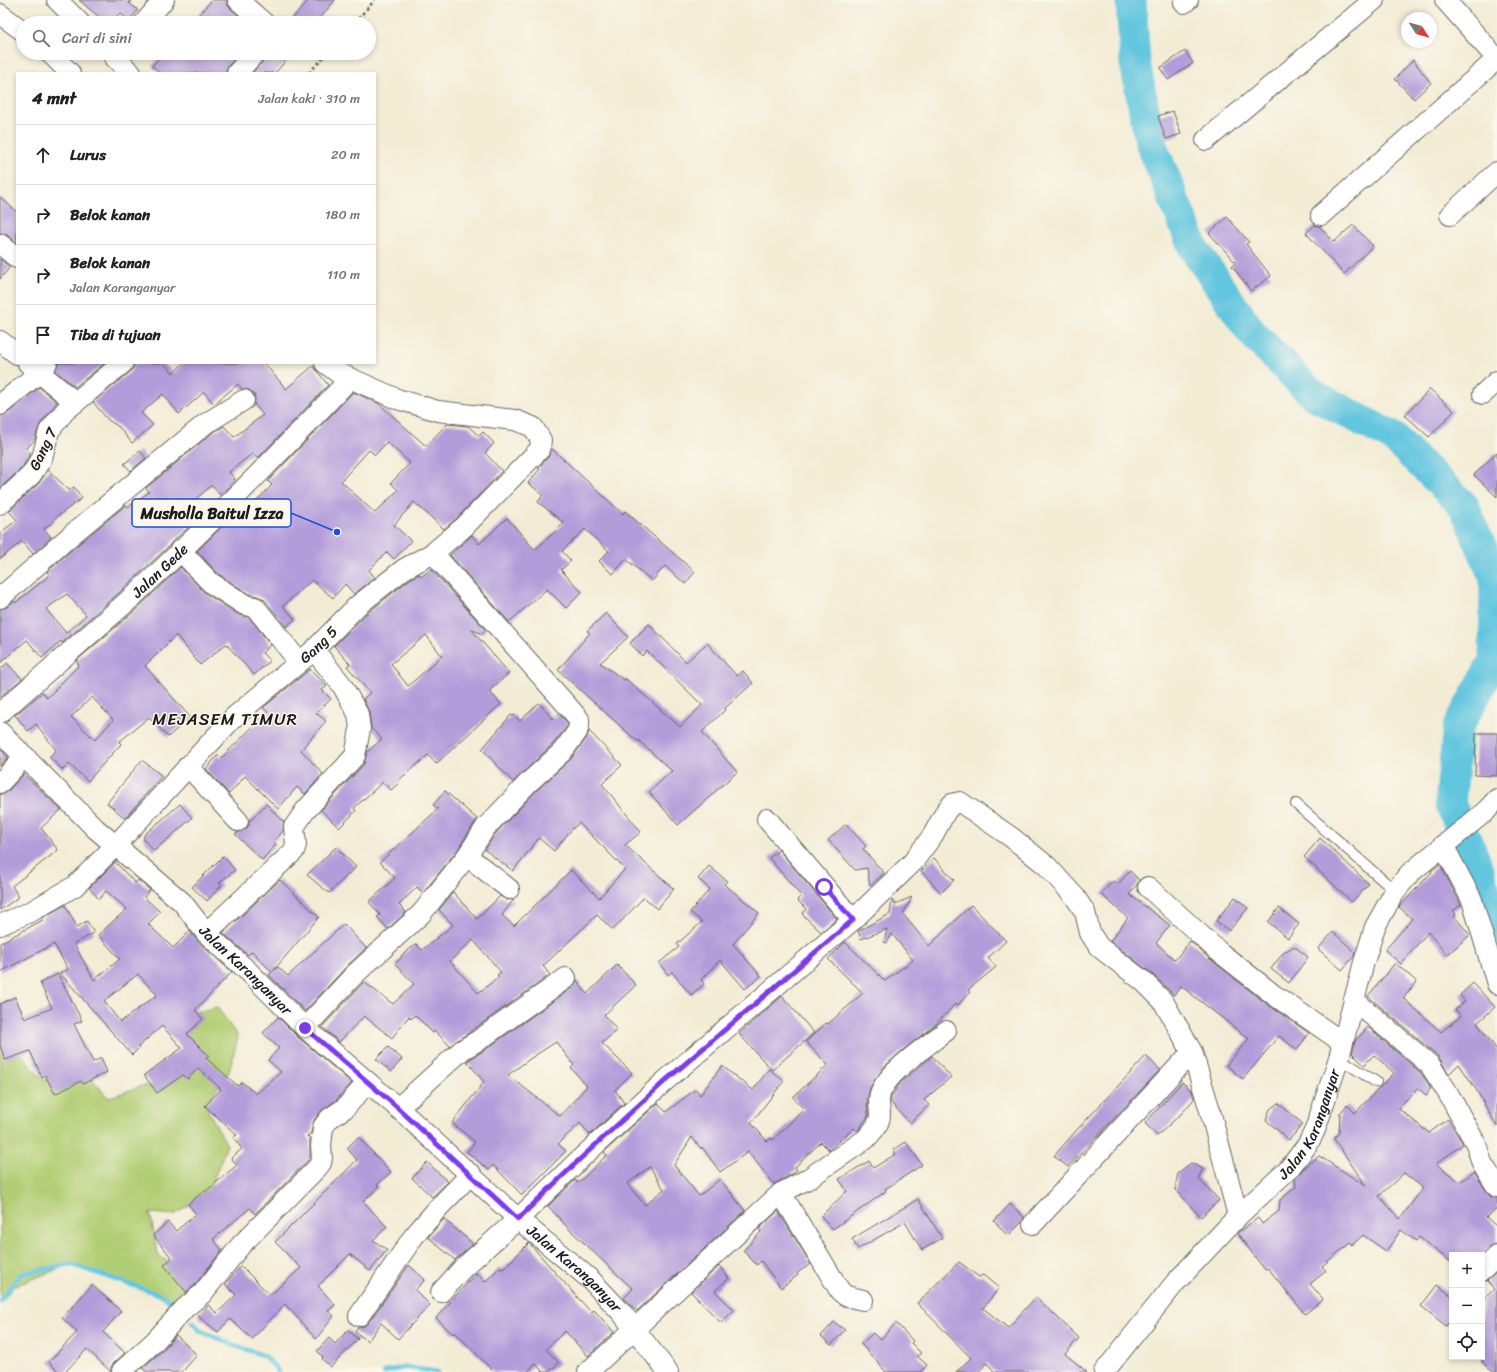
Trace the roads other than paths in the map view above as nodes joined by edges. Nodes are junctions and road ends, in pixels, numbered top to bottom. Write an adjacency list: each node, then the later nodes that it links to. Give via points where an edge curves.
1 (56, 0): 7 (street)
2 (164, 0): 8 (street)
3 (238, 0): 9 (street)
4 (1374, 0): 18 (street)
5 (1445, 0): 11 (street)
6 (0, 14): 10 (street)
7 (73, 16)
8 (150, 16)
9 (256, 16)
10 (16, 26)
11 (1497, 59): 20 (street)
12 (57, 60): 15 (street)
13 (120, 60): 16 (street)
14 (249, 60): 17 (street)
15 (69, 72)
16 (130, 72)
17 (238, 72)
18 (1206, 140)
19 (1497, 172): 21 (street)
20 (1322, 214)
21 (1450, 215)
22 (0, 244): 23 (street)
23 (16, 257)
24 (0, 341): 25 (street)
25 (16, 353)
26 (122, 364): 31 (street, Gang 7)
27 (326, 364): 29 (street)
28 (38, 366): 31 (street); 32 (street)
29 (343, 380): 34 (street, Jalan Gede, via 270,464); 35 (street, Gang 5, via 438,411 515,420 533,426 541,440 540,449 533,457 469,522)
30 (244, 400): 36 (street, via 205,424)
31 (75, 402): 33 (street, Gang 7, via 65,410 49,431 42,458 31,475)
32 (0, 405)
33 (0, 504)
34 (180, 550): 37 (street, via 211,583 245,606 255,607); 38 (street, Jalan Gede, via 130,598)
35 (433, 553): 37 (street, Gang 5, via 404,569 357,606); 49 (street, via 579,720 577,732 562,752 486,827)
36 (0, 598)
37 (307, 656): 41 (street, Gang 5, via 233,718); 55 (street, via 342,685 358,714 360,729 355,756 305,811 294,827 294,851)
38 (0, 713)
39 (0, 732): 40 (street, Jalan Karanganyar)
40 (25, 756): 42 (street); 48 (street, Jalan Karanganyar)
41 (188, 766): 46 (street); 48 (street, Gang 5)
42 (0, 783)
43 (1296, 804): 52 (lane)
44 (1493, 809): 47 (street, Jalan Karanganyar)
45 (767, 819): 53 (street)
46 (238, 821)
47 (1447, 843): 52 (street, Jalan Karanganyar, via 1410,873); 57 (street, via 1472,900)
48 (116, 846): 54 (street, Gang 5, via 75,886 32,911); 55 (street, Jalan Karanganyar, via 182,902)
49 (467, 856): 51 (street); 59 (street, via 421,914 355,974)
50 (1148, 887): 61 (street, via 1218,951)
51 (509, 889)
52 (1395, 891): 58 (street, Jalan Karanganyar, via 1376,927)
53 (853, 920): 62 (street, via 914,862 946,811 952,804 960,802 1011,837 1047,866 1075,897 1084,912 1090,933 1099,946 1154,990 1163,1001); 70 (street, via 665,1081)
54 (0, 925)
55 (206, 933): 59 (street, Jalan Karanganyar)
56 (566, 978): 65 (street, via 462,1050)
57 (1497, 984)
58 (1354, 1000): 61 (street, Jalan Karanganyar); 67 (street, via 1430,1065 1448,1093 1476,1144 1482,1163)
59 (305, 1028): 63 (street, Jalan Karanganyar)
60 (946, 1031): 68 (street, via 885,1083 878,1098 881,1117 866,1138 806,1180)
61 (1340, 1050): 64 (lane); 69 (street, Jalan Karanganyar, via 1315,1130 1308,1144 1276,1182)
62 (1192, 1052): 69 (street); 71 (street)
63 (368, 1082): 65 (street, Jalan Karanganyar); 78 (street, via 345,1108 330,1118 323,1127 322,1158 317,1168 241,1245 202,1294)
64 (1376, 1082)
65 (398, 1108): 66 (street, Jalan Karanganyar)
66 (471, 1174): 70 (street, Jalan Karanganyar); 76 (street, via 414,1236)
67 (1497, 1187)
68 (781, 1193): 75 (street, via 840,1291 846,1296); 77 (street)
69 (1238, 1216): 81 (street, Jalan Karanganyar, via 1175,1283)
70 (518, 1219): 74 (street, via 464,1267); 77 (street, Jalan Karanganyar, via 591,1280)
71 (1033, 1224)
72 (1497, 1256): 73 (street)
73 (1485, 1268)
74 (441, 1292)
75 (863, 1300)
76 (359, 1316)
77 (635, 1329): 79 (street); 80 (street, Jalan Karanganyar)
78 (122, 1372)
79 (588, 1372)
80 (668, 1372)
81 (1104, 1372)

